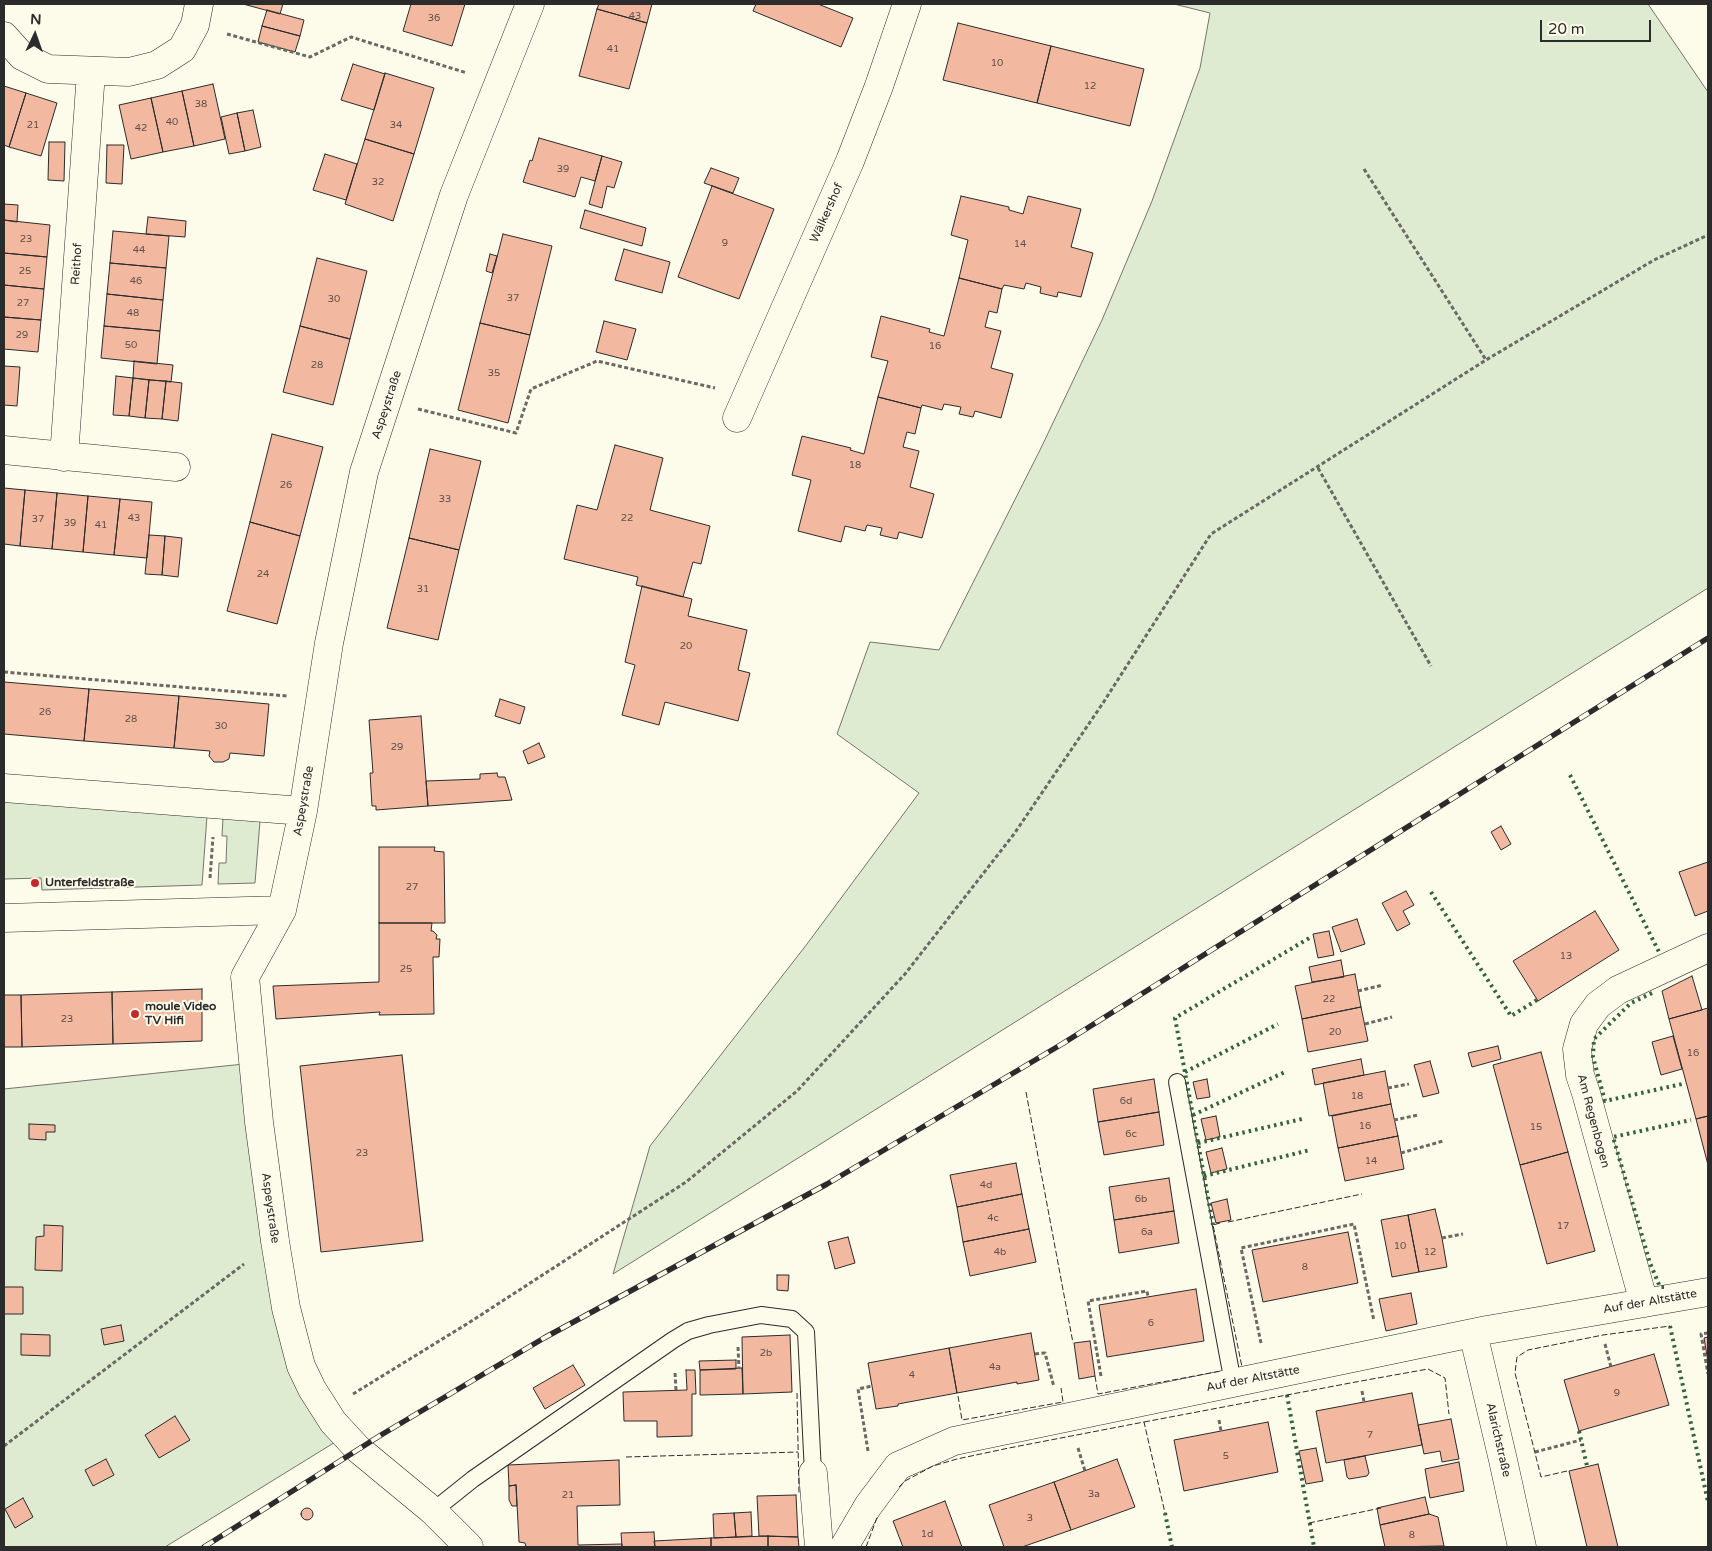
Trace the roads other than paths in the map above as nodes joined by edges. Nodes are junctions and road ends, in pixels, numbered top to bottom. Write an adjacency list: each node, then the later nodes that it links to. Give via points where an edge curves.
1 (530, 4): 11 (street, Aspeystraße, via 454,195 364,472 329,643)
2 (907, 4): 6 (street, Wälkershof, via 850,161)
3 (197, 14): 5 (street, via 182,49 157,65 129,72)
4 (4, 36): 5 (street, via 22,56 48,69)
5 (91, 72): 8 (street, Reithof)
6 (742, 406)
7 (4, 450): 8 (street)
8 (64, 457): 9 (street)
9 (176, 467)
10 (4, 788): 11 (street)
11 (303, 811): 12 (street, Aspeystraße)
12 (282, 910): 13 (street); 21 (street, Aspeystraße, via 245,977 259,1122 286,1308 301,1366 326,1411 358,1449)
13 (4, 918)
14 (1708, 948): 17 (street, Am Regenbogen, via 1618,990 1598,1005 1584,1024 1577,1049 1580,1075)
15 (1176, 1082): 19 (lane)
16 (1708, 1292): 17 (street, Auf der Altstätte)
17 (1644, 1303): 18 (street, Auf der Altstätte)
18 (1473, 1333): 19 (street, Auf der Altstätte); 25 (street, Alarichstraße)
19 (1233, 1383): 24 (street, Auf der Altstätte, via 954,1441 898,1466 868,1506)
20 (813, 1473): 21 (lane, via 806,1332 792,1319 761,1315 688,1331 473,1479); 23 (street)
21 (433, 1511): 22 (street, Aspeystraße)
22 (470, 1547)
23 (819, 1547)
24 (844, 1547)
25 (1522, 1547)

